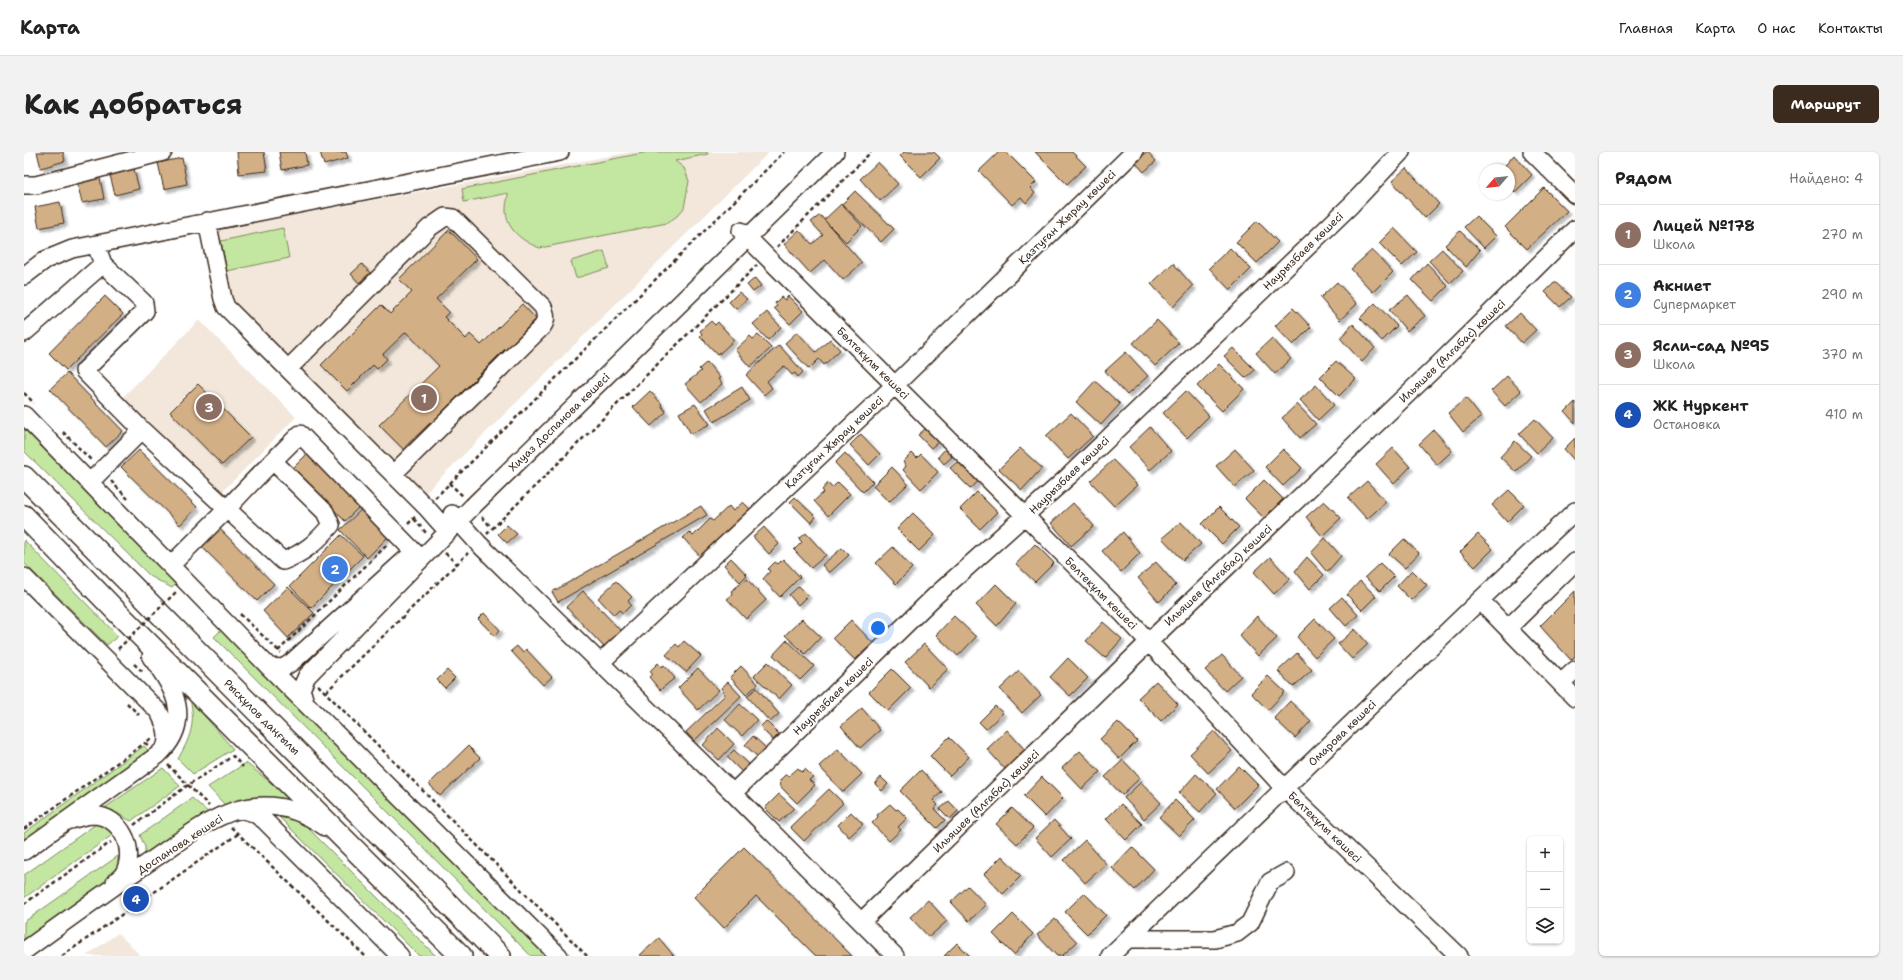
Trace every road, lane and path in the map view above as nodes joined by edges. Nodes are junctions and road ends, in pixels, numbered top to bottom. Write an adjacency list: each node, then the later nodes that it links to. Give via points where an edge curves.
1 (163, 152): 9 (street, via 36,185)
2 (560, 152): 11 (street)
3 (784, 152): 27 (path)
4 (871, 152): 15 (path)
5 (1134, 152): 20 (street, Қазтуған Жырау көшесі)
6 (1401, 152): 31 (street, Наурызбаев көшесі, via 1351,205)
7 (1532, 152): 10 (street)
8 (827, 154): 13 (street, Хиуаз Доспанова көшесі)
9 (24, 185)
10 (1575, 195)
11 (207, 221): 14 (street); 19 (street, via 226,307)
12 (1575, 229): 44 (street, Ильяшев (Алғабас) көшесі, via 1441,362)
13 (745, 234): 15 (street, Бөлтекұлы көшесі); 32 (street, Хиуаз Доспанова көшесі)
14 (96, 245): 16 (street); 17 (street, via 60,253 38,264)
15 (766, 257): 20 (street, Бөлтекұлы көшесі); 34 (path)
16 (103, 264): 18 (street); 22 (street, via 144,304 145,311 84,371)
17 (24, 276)
18 (24, 333)
19 (288, 369): 24 (street); 24 (street, via 429,228 445,217 453,218 543,307 546,314 542,327)
20 (895, 385): 31 (street, Бөлтекұлы көшесі); 48 (street, Қазтуған Жырау көшесі)
21 (24, 415): 26 (street)
22 (142, 430): 26 (street); 28 (street)
23 (273, 460): 28 (street); 28 (street, via 325,512 331,525 324,534 301,555 283,561); 33 (street, via 300,434)
24 (393, 474): 27 (street)
25 (24, 477): 83 (main road, Рысқұлов даңғылы)
26 (90, 482): 38 (street)
27 (426, 507): 32 (street); 33 (path)
28 (227, 509): 38 (street)
29 (1575, 511): 41 (street, Омарова көшесі)
30 (24, 516): 42 (main road)
31 (1025, 517): 44 (street, Бөлтекұлы көшесі); 63 (street, Наурызбаев көшесі, via 935,596)
32 (450, 523): 36 (street, Хиуаз Доспанова көшесі); 48 (street, via 478,543)
33 (398, 534): 36 (street); 45 (path)
34 (482, 538)
35 (470, 550): 53 (path)
36 (418, 555): 49 (street, Хиуаз Доспанова көшесі, via 292,662 283,668); 56 (street, Хиуаз Доспанова көшесі, via 307,676 301,689)
37 (1575, 562): 43 (street)
38 (171, 565): 49 (street)
39 (24, 577): 59 (street, via 159,712 168,735)
40 (177, 591): 46 (path, bridge, via 118,649)
41 (1480, 600): 43 (street); 62 (street, Омарова көшесі)
42 (115, 610): 59 (street, via 167,677 174,692 178,706 178,721 174,734); 71 (main road)
43 (1508, 628): 52 (street)
44 (1149, 641): 62 (street, Бөлтекұлы көшесі); 76 (street, Ильяшев (Алғабас) көшесі)
45 (278, 651)
46 (124, 654)
47 (129, 660): 51 (path)
48 (600, 663): 63 (street)
49 (269, 667): 56 (street)
50 (1575, 670): 52 (street)
51 (146, 676)
52 (1561, 683): 55 (street)
53 (326, 692)
54 (123, 698): 57 (path)
55 (1575, 698)
56 (305, 702): 84 (street)
57 (142, 717)
58 (145, 743): 59 (path); 59 (path); 68 (path)
59 (160, 749): 61 (path); 66 (street)
60 (243, 767): 61 (path, via 233,756)
61 (188, 785): 65 (path); 69 (path)
62 (1285, 789): 77 (street, Омарова көшесі); 87 (street, Бөлтекұлы көшесі)
63 (733, 793): 76 (street)
64 (240, 809): 71 (street, Доспанова көшесі, via 265,806 291,810 312,818); 74 (street, Доспанова көшесі, via 219,816); 81 (street, via 254,813 264,820)
65 (214, 811)
66 (66, 821): 69 (street, via 92,815 106,818 118,825); 72 (street)
67 (227, 824): 70 (path)
68 (24, 829)
69 (124, 833): 74 (street, via 128,857 124,873); 75 (path)
70 (238, 834): 79 (path); 80 (path)
71 (349, 844): 82 (main road)
72 (24, 851)
73 (1286, 873): 77 (street, via 1270,882 1250,923 1237,933 1214,940)
74 (105, 892): 78 (street, Доспанова көшесі)
75 (24, 904)
76 (862, 922): 85 (street)
77 (1128, 939): 86 (street, Омарова көшесі)
78 (24, 951)
79 (62, 956)
80 (365, 956)
81 (400, 956)
82 (461, 956)
83 (500, 956)
84 (559, 956)
85 (895, 956)
86 (1110, 956)
87 (1459, 956)

